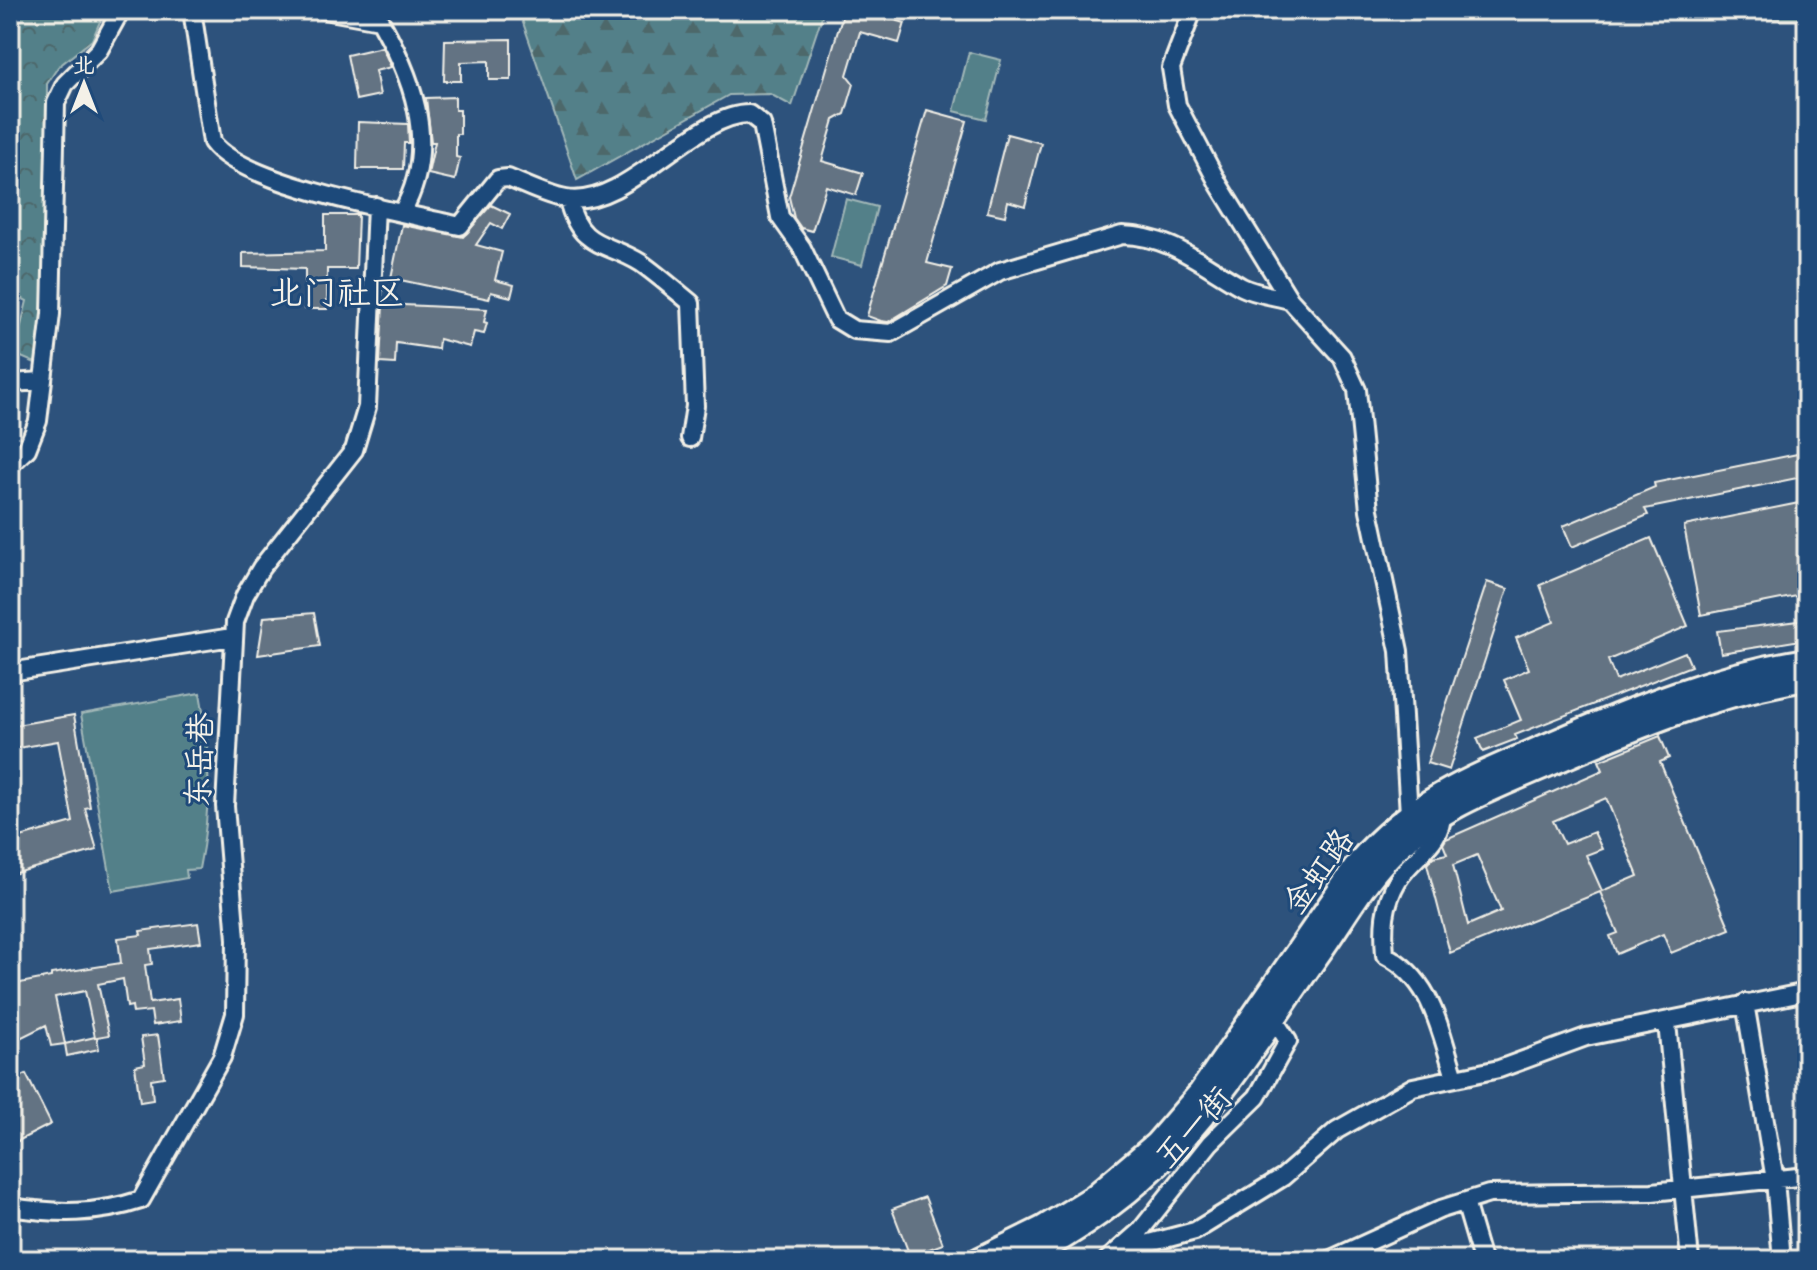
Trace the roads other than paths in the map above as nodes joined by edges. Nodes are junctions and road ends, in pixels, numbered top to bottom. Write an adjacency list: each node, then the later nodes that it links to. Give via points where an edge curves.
1 (121, 10): 10 (street, via 99,50 65,84 56,103 51,314)
2 (192, 10): 7 (street, via 217,148 239,164)
3 (324, 10): 5 (street)
4 (1193, 10): 9 (street, via 1173,58 1173,96 1219,185)
5 (377, 15): 8 (street, via 411,85 421,134 419,173)
6 (568, 200): 8 (street, via 503,178 491,183 460,226); 9 (street, via 616,186 722,120 749,114 762,124 780,217 802,248 836,319 854,330 891,333 1000,271 1122,235 1176,245 1245,289); 12 (street, via 593,243 638,261 691,303 695,406)
7 (376, 206): 8 (street); 14 (street, 东岳巷, via 363,428 347,460 252,581)
8 (402, 212)
9 (1290, 300): 19 (street, via 1342,357 1357,390 1369,510 1399,651)
10 (43, 381): 11 (street); 13 (street, via 36,431)
11 (10, 383)
12 (690, 438)
13 (10, 465)
14 (232, 637): 16 (street); 29 (street, 东岳巷, via 225,806 237,999 228,1043 141,1200 74,1214)
15 (1807, 661): 19 (main road, 金虹路, via 1713,681 1632,709 1450,788)
16 (10, 672)
17 (1807, 678): 18 (main road, 金虹路, via 1689,706)
18 (1442, 812): 22 (main road, 金虹路, via 1380,865); 24 (street, via 1440,831 1397,881 1383,923 1385,955 1406,966 1426,993)
19 (1409, 814): 31 (main road, 金虹路, via 1361,861 1201,1093 1156,1145 1095,1197)
20 (1807, 992): 21 (street)
21 (1745, 1003): 23 (street); 26 (street)
22 (1273, 1018): 30 (street, 五一街, via 1288,1041 1257,1097); 32 (main road, 金虹路, via 1200,1122 1148,1176 1105,1211)
23 (1667, 1023): 24 (street, via 1586,1037 1516,1064); 27 (street)
24 (1455, 1077): 30 (street, via 1397,1093 1337,1130 1283,1177 1195,1231)
25 (1807, 1176): 26 (street)
26 (1775, 1180): 27 (street); 36 (street)
27 (1684, 1190): 28 (street, via 1504,1192); 35 (street)
28 (1465, 1202): 33 (street); 34 (street)
29 (10, 1207)
30 (1112, 1256)
31 (980, 1260)
32 (1020, 1260)
33 (1329, 1260)
34 (1482, 1260)
35 (1690, 1260)
36 (1782, 1260)

